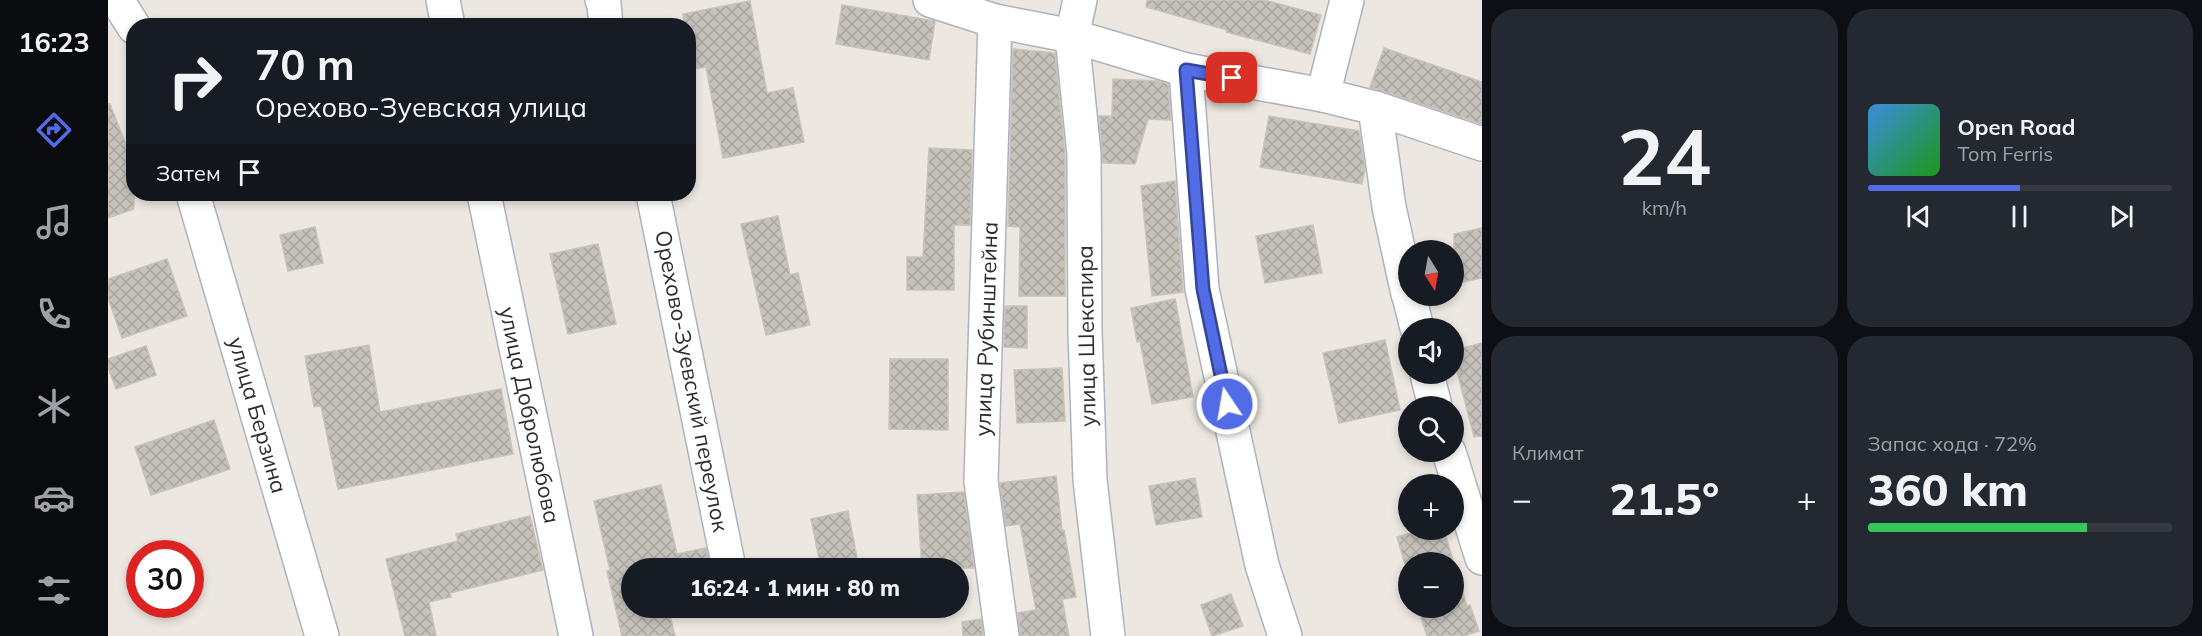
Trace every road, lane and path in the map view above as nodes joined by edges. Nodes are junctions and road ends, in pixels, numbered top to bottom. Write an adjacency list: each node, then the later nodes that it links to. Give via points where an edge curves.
1 (117, 0): 8 (street)
2 (443, 0): 9 (street)
3 (602, 0): 10 (street)
4 (930, 0): 5 (street)
5 (935, 0): 11 (street)
6 (1080, 0): 12 (street, улица Шекспира)
7 (1347, 0): 14 (street)
8 (128, 18)
9 (446, 18)
10 (605, 18)
11 (995, 21): 12 (street); 26 (street, улица Рубинштейна, via 981,481)
12 (1072, 36): 13 (street); 27 (street, улица Шекспира, via 1084,154 1090,480)
13 (1186, 70): 14 (street); 28 (street, via 1203,289 1262,566)
14 (1323, 95): 15 (street)
15 (1375, 108): 16 (street); 20 (street)
16 (1482, 144)
17 (195, 201): 24 (street, улица Берзина)
18 (485, 201): 25 (street, улица Добролюбова)
19 (654, 201): 22 (street, Орехово-Зуевский переулок)
20 (1398, 247)
21 (1452, 462): 23 (street)
22 (727, 558)
23 (1482, 558)
24 (322, 636)
25 (576, 636)
26 (1002, 636)
27 (1108, 636)
28 (1286, 636)

